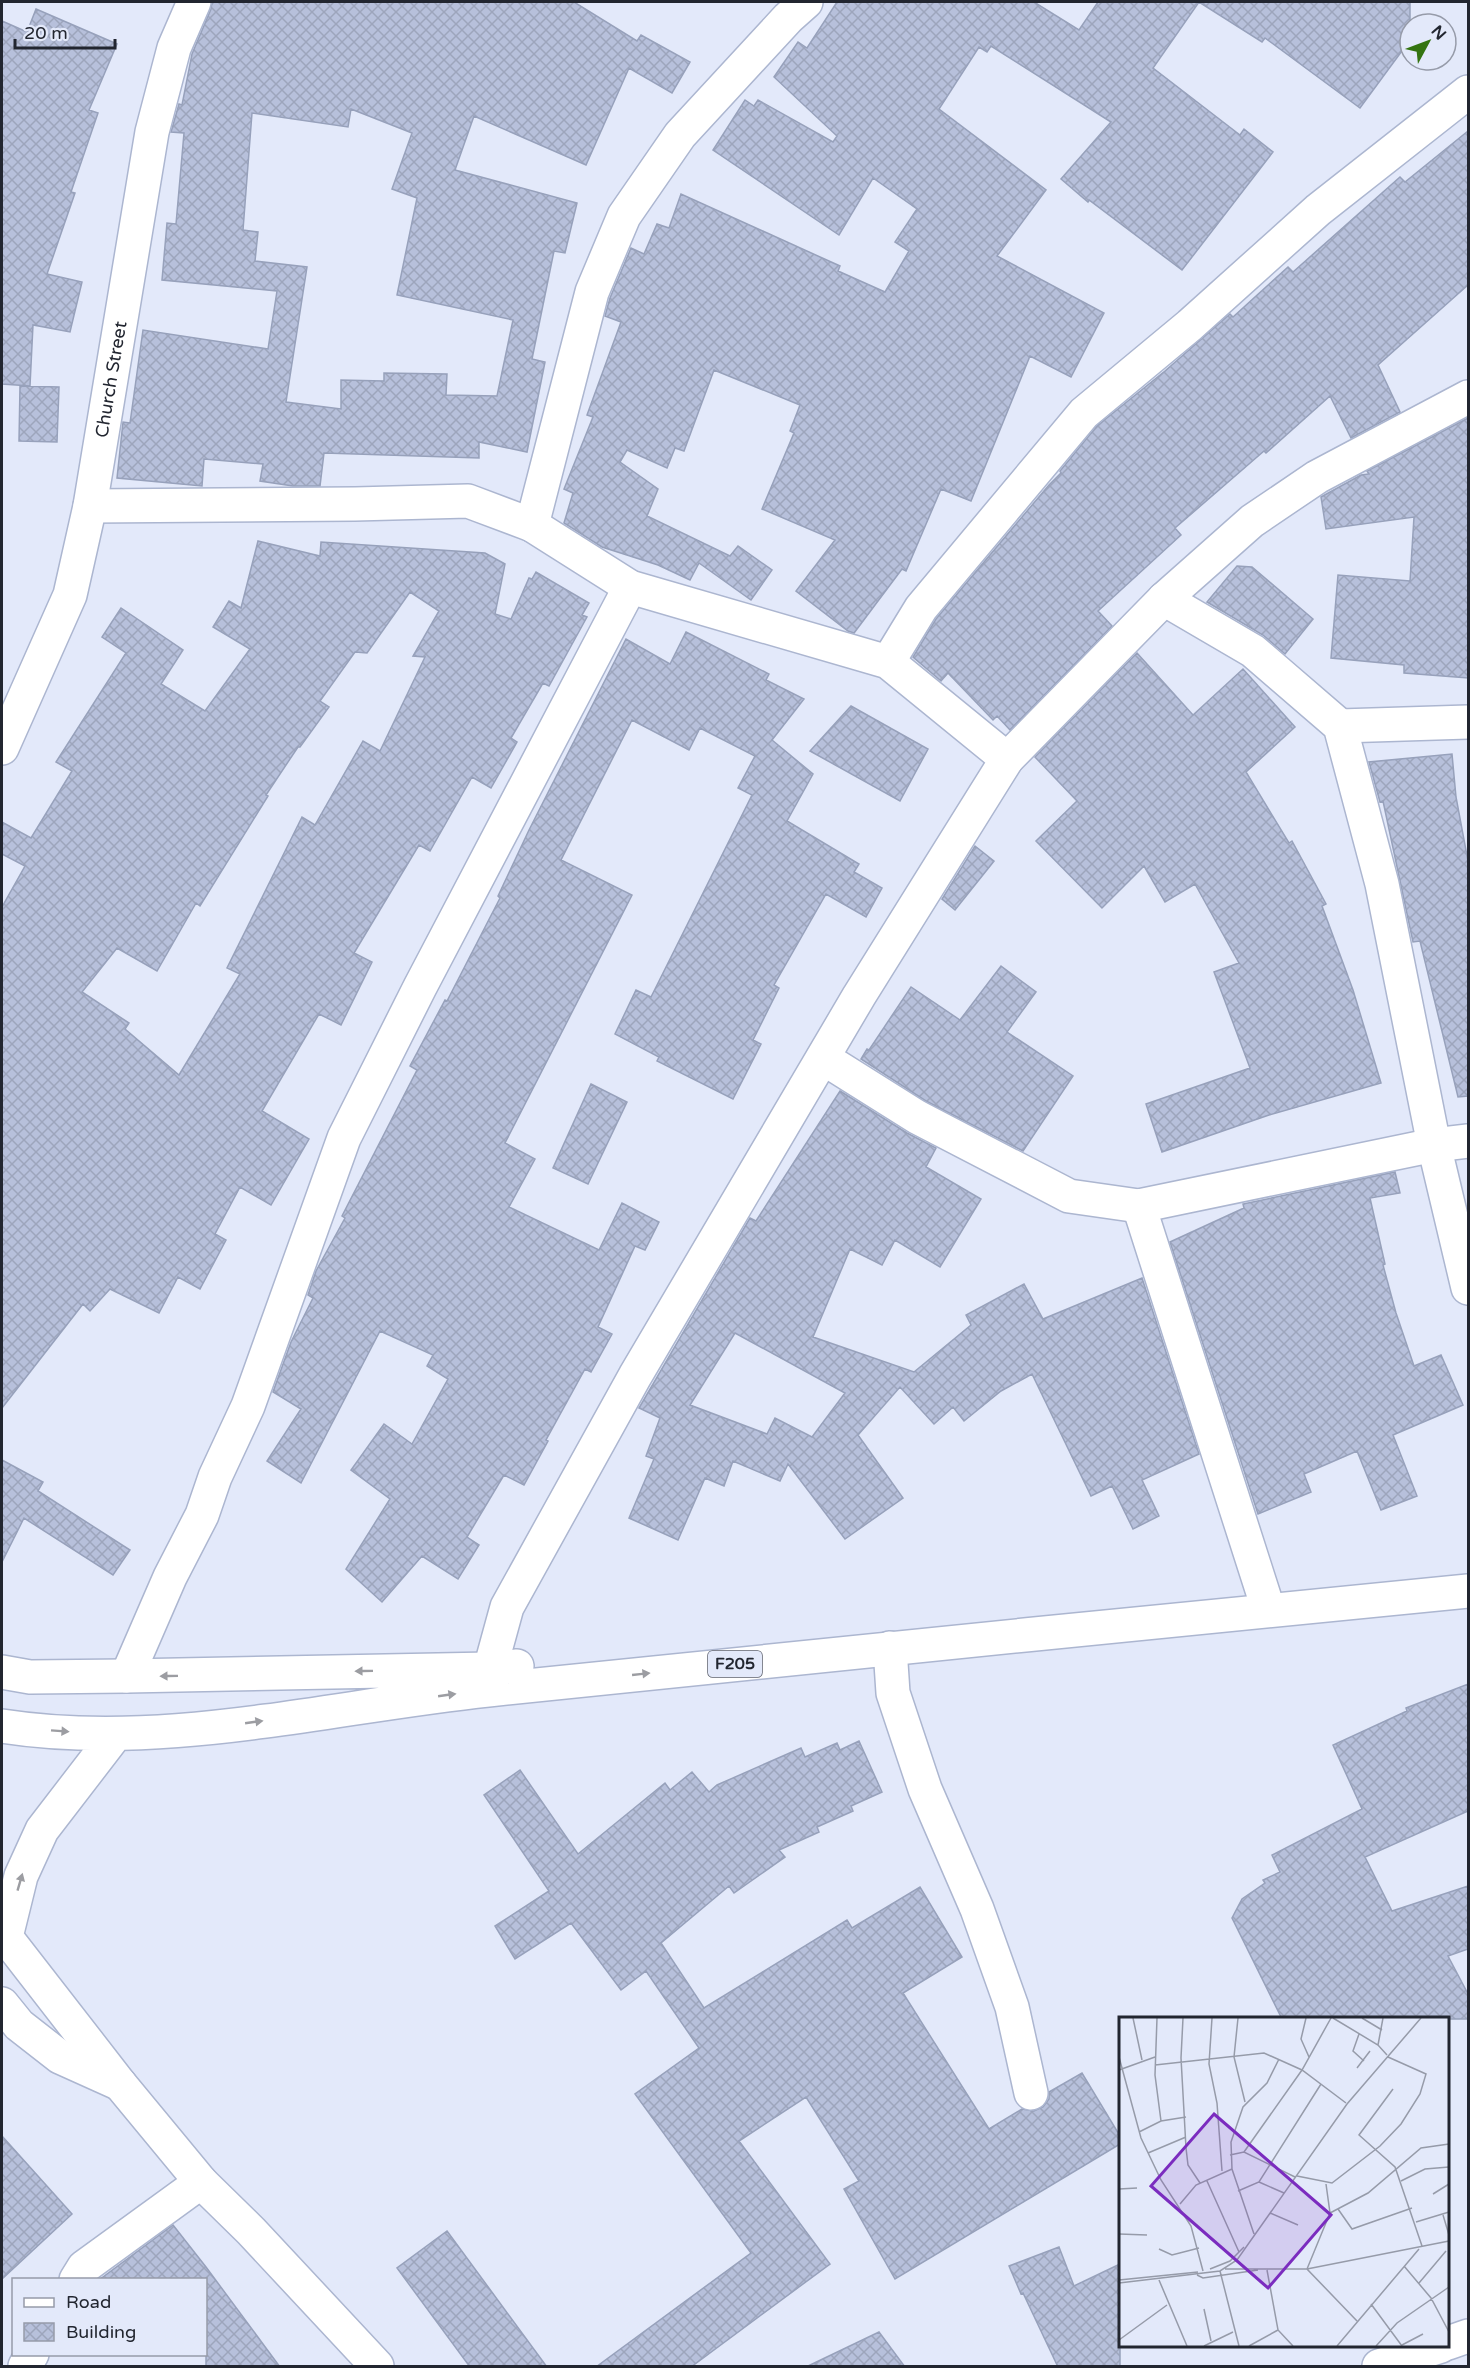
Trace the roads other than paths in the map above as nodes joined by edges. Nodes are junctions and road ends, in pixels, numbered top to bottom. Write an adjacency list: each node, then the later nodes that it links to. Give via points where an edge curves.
1 (194, 2): 5 (street, Church Street, via 174,48 152,132)
2 (806, 2): 6 (street, via 680,135 624,216 592,292)
3 (1468, 92): 9 (street, via 1318,210 1084,413 921,608)
4 (1468, 397): 8 (street, via 1317,477 1252,521)
5 (90, 506): 6 (street, via 468,501); 12 (street, Church Street, via 70,595)
6 (532, 525): 7 (street)
7 (630, 587): 9 (street); 25 (street, via 344,1137 248,1406)
8 (1164, 600): 11 (street, via 1253,651); 13 (street)
9 (888, 662): 13 (street)
10 (1468, 722): 11 (street)
11 (1340, 726): 16 (street, via 1382,884)
12 (2, 748)
13 (1007, 759): 14 (street)
14 (823, 1058): 17 (street, via 917,1117 1069,1196); 23 (street, via 636,1376 507,1607)
15 (1468, 1141): 16 (street)
16 (1434, 1145): 17 (street); 18 (street)
17 (1139, 1206): 21 (street)
18 (1468, 1288)
19 (1468, 1579): 21 (street, F205)
20 (1468, 1591): 22 (street, F205)
21 (1265, 1599): 23 (street, F205, via 708,1646)
22 (890, 1648): 27 (street, F205, one-way to 22, via 220,1726 459,1693); 31 (street, via 894,1693 925,1789 977,1909 1012,2007)
23 (490, 1669): 25 (street, F205, one-way to 25)
24 (2, 1672): 25 (street, F205, via 30,1677)
25 (127, 1677)
26 (2, 1726): 27 (street, F205, one-way to 27)
27 (115, 1735): 28 (street, one-way to 27, via 21,1876 42,1830)
28 (4, 1934): 30 (street)
29 (2, 2004): 30 (street, via 20,2025 60,2057)
30 (120, 2084): 32 (street)
31 (1031, 2093)
32 (201, 2182): 33 (street, via 84,2267); 37 (street)
33 (77, 2278)
34 (1468, 2336): 35 (street)
35 (1449, 2343)
36 (1438, 2347): 38 (street)
37 (377, 2367)
38 (1379, 2367)

